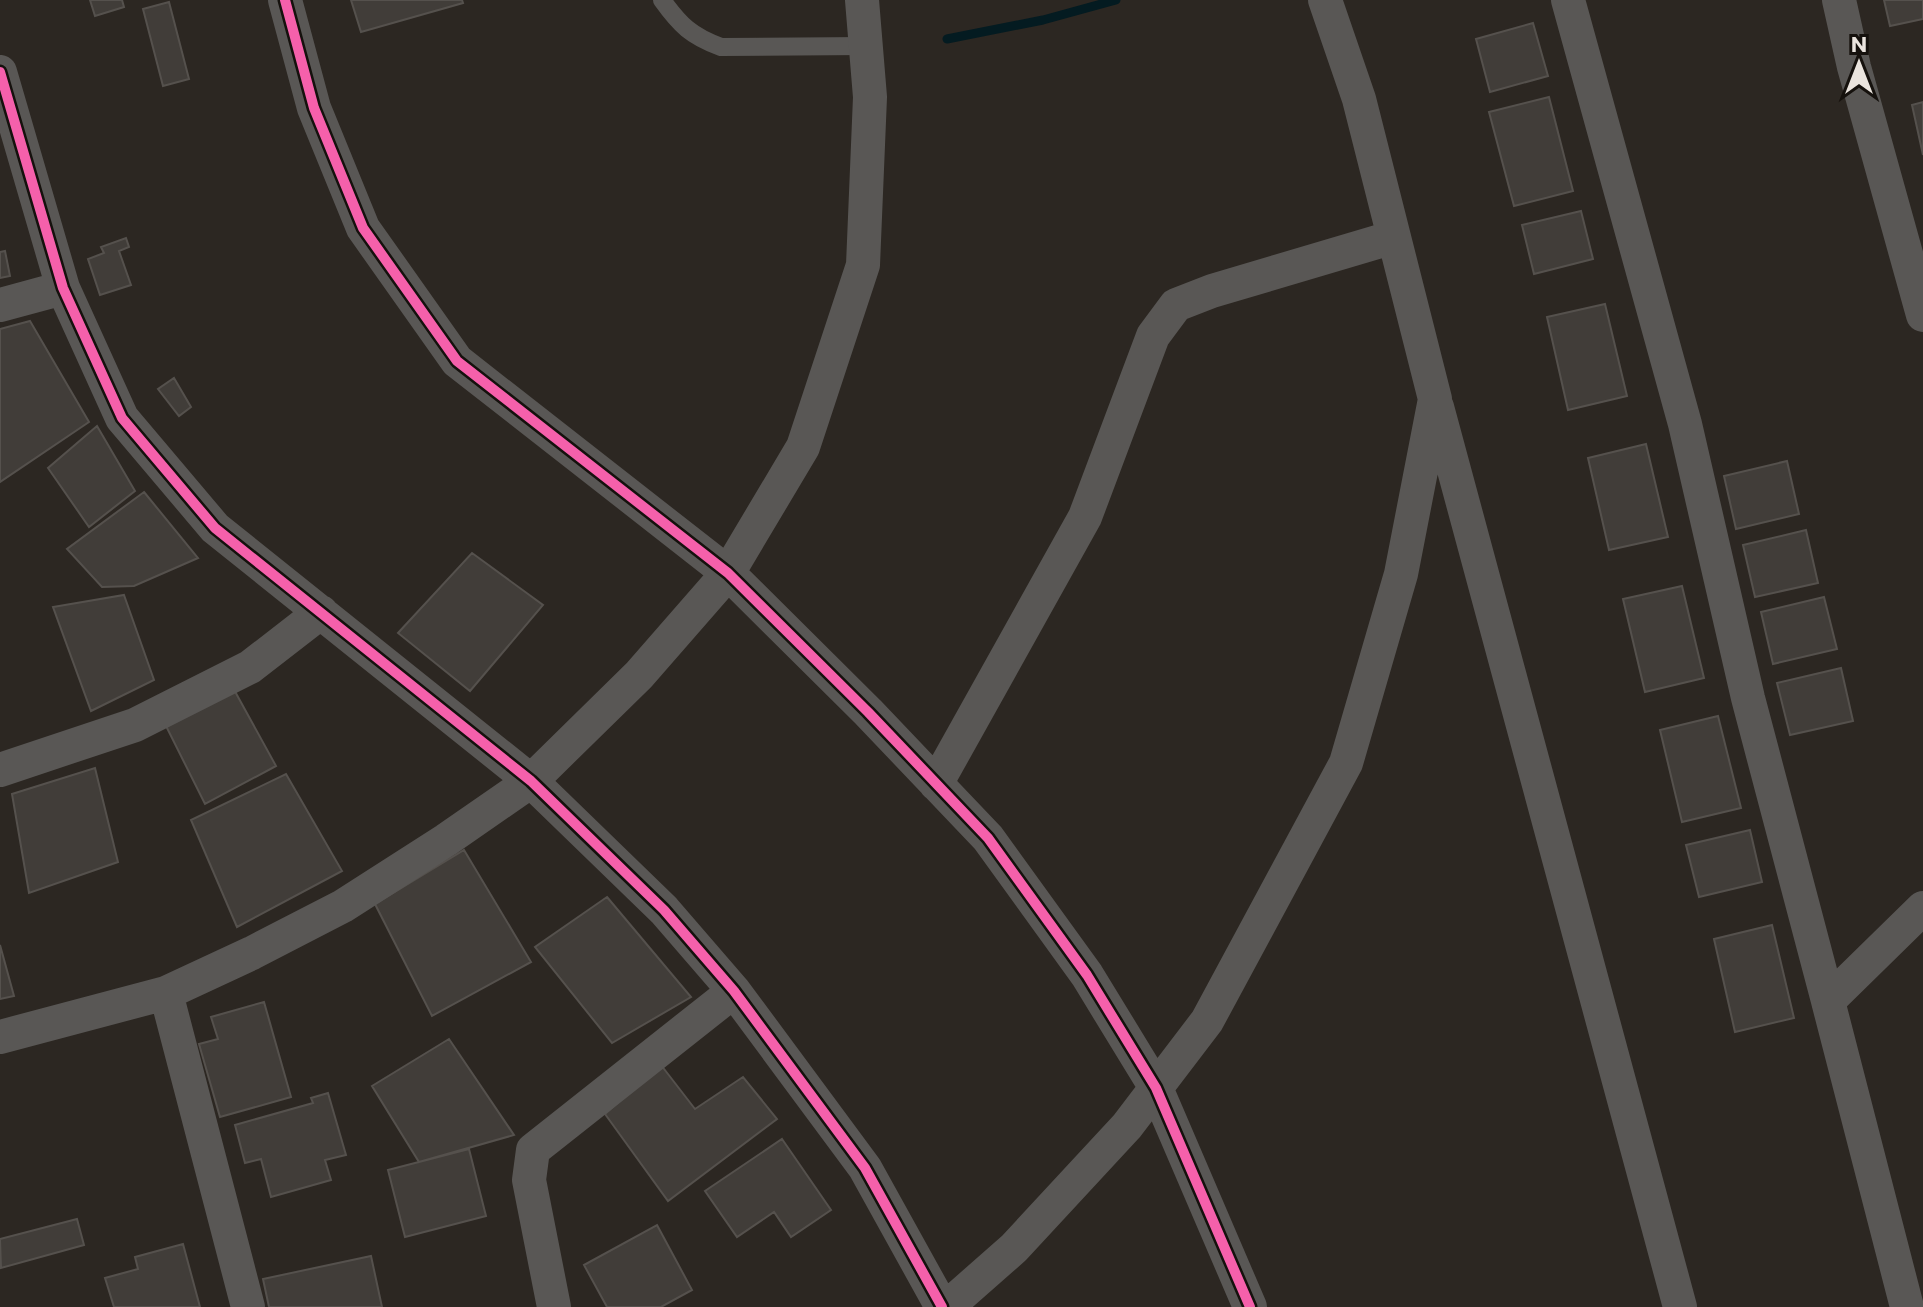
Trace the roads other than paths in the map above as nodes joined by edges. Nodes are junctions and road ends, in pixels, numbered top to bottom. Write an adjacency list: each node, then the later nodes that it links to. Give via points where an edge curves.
1 (285, 0): 14 (street, via 314,108 363,228 457,361)
2 (662, 0): 7 (lane, via 682,27 721,47)
3 (862, 0): 7 (street)
4 (1325, 0): 9 (street, via 1359,99)
5 (1568, 0): 22 (street, via 1685,424 1748,698)
6 (1839, 0): 12 (street)
7 (866, 46): 14 (street, via 870,97 863,265 803,447)
8 (0, 72): 10 (street)
9 (1394, 237): 13 (street); 18 (street, via 1176,305 1153,336 1085,517)
10 (63, 288): 11 (street); 15 (street, via 122,418 215,528)
11 (0, 305)
12 (1923, 315)
13 (1435, 399): 24 (street, via 1401,574 1346,763 1207,1021); 29 (street)
14 (728, 573): 17 (street, via 639,675); 18 (street)
15 (321, 612): 16 (street, via 250,667 135,725); 17 (street)
16 (0, 770)
17 (531, 781): 20 (street, via 664,910); 21 (street, via 343,906)
18 (936, 784): 24 (street, via 988,838 1087,975)
19 (1923, 908): 22 (street)
20 (734, 991): 26 (street, via 533,1150 529,1180); 27 (street, via 865,1168)
21 (166, 993): 23 (street); 25 (street)
22 (1828, 1001): 30 (street)
23 (0, 1037)
24 (1156, 1088): 27 (street, via 1014,1248); 28 (street)
25 (248, 1307)
26 (554, 1307)
27 (944, 1307)
28 (1250, 1307)
29 (1680, 1307)
30 (1907, 1307)

